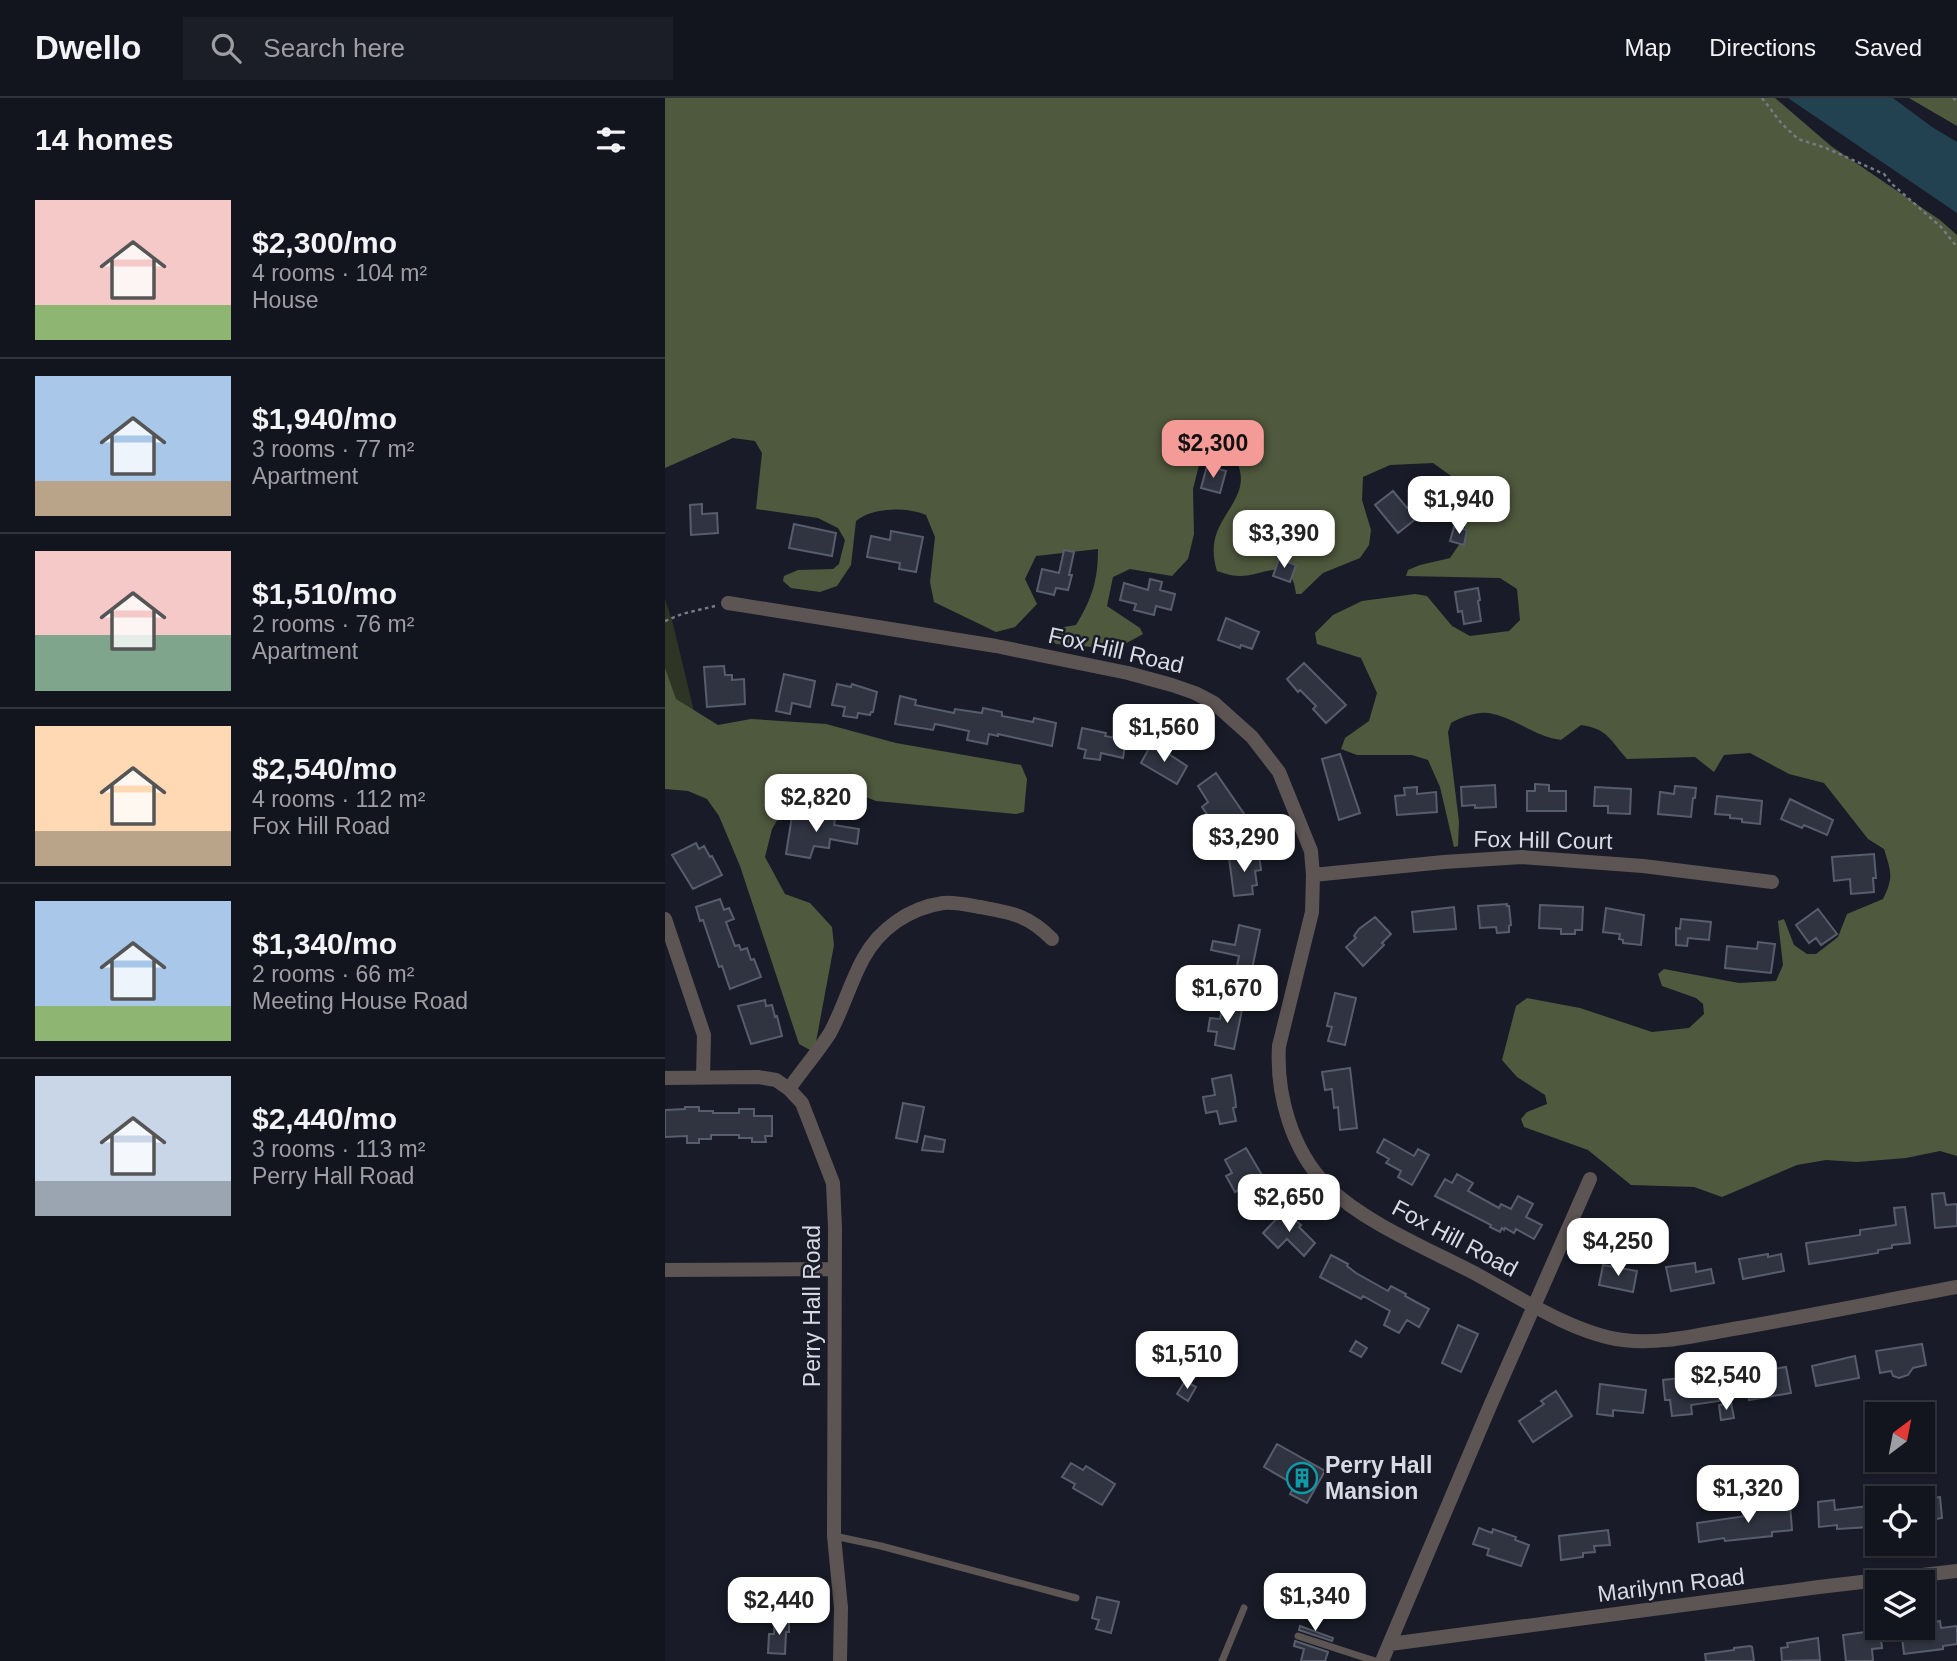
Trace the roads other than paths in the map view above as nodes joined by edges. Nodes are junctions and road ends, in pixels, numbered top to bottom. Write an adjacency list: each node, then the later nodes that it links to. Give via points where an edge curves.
1 (728, 603): 2 (street, Fox Hill Road, via 996,646 1128,673 1195,693 1214,703 1252,737 1279,772 1311,851)
2 (1313, 875): 3 (street, Fox Hill Court, via 1522,857); 13 (street, Fox Hill Road, via 1312,912 1278,1066 1296,1139 1316,1173 1343,1199)
3 (1772, 882)
4 (665, 919): 7 (street, via 704,1035)
5 (1052, 939): 8 (street, via 1020,916 965,904 945,903 912,913 871,946 829,1034)
6 (665, 1077): 7 (street)
7 (703, 1077): 8 (street, via 758,1077 776,1080)
8 (789, 1089): 10 (street, Perry Hall Road, via 802,1102 833,1183)
9 (1590, 1179): 13 (street)
10 (835, 1269): 11 (street); 14 (street, Perry Hall Road)
11 (665, 1270)
12 (1957, 1287): 13 (street, Fox Hill Road, via 1647,1341 1594,1334)
13 (1534, 1307): 19 (street)
14 (834, 1536): 16 (lane); 20 (street, Perry Hall Road, via 841,1608)
15 (1957, 1571): 19 (street, Marilynn Road)
16 (1076, 1598)
17 (1244, 1608): 21 (lane)
18 (1298, 1636): 22 (lane)
19 (1390, 1644): 23 (street)
20 (840, 1661)
21 (1222, 1661)
22 (1375, 1661)
23 (1383, 1661)

